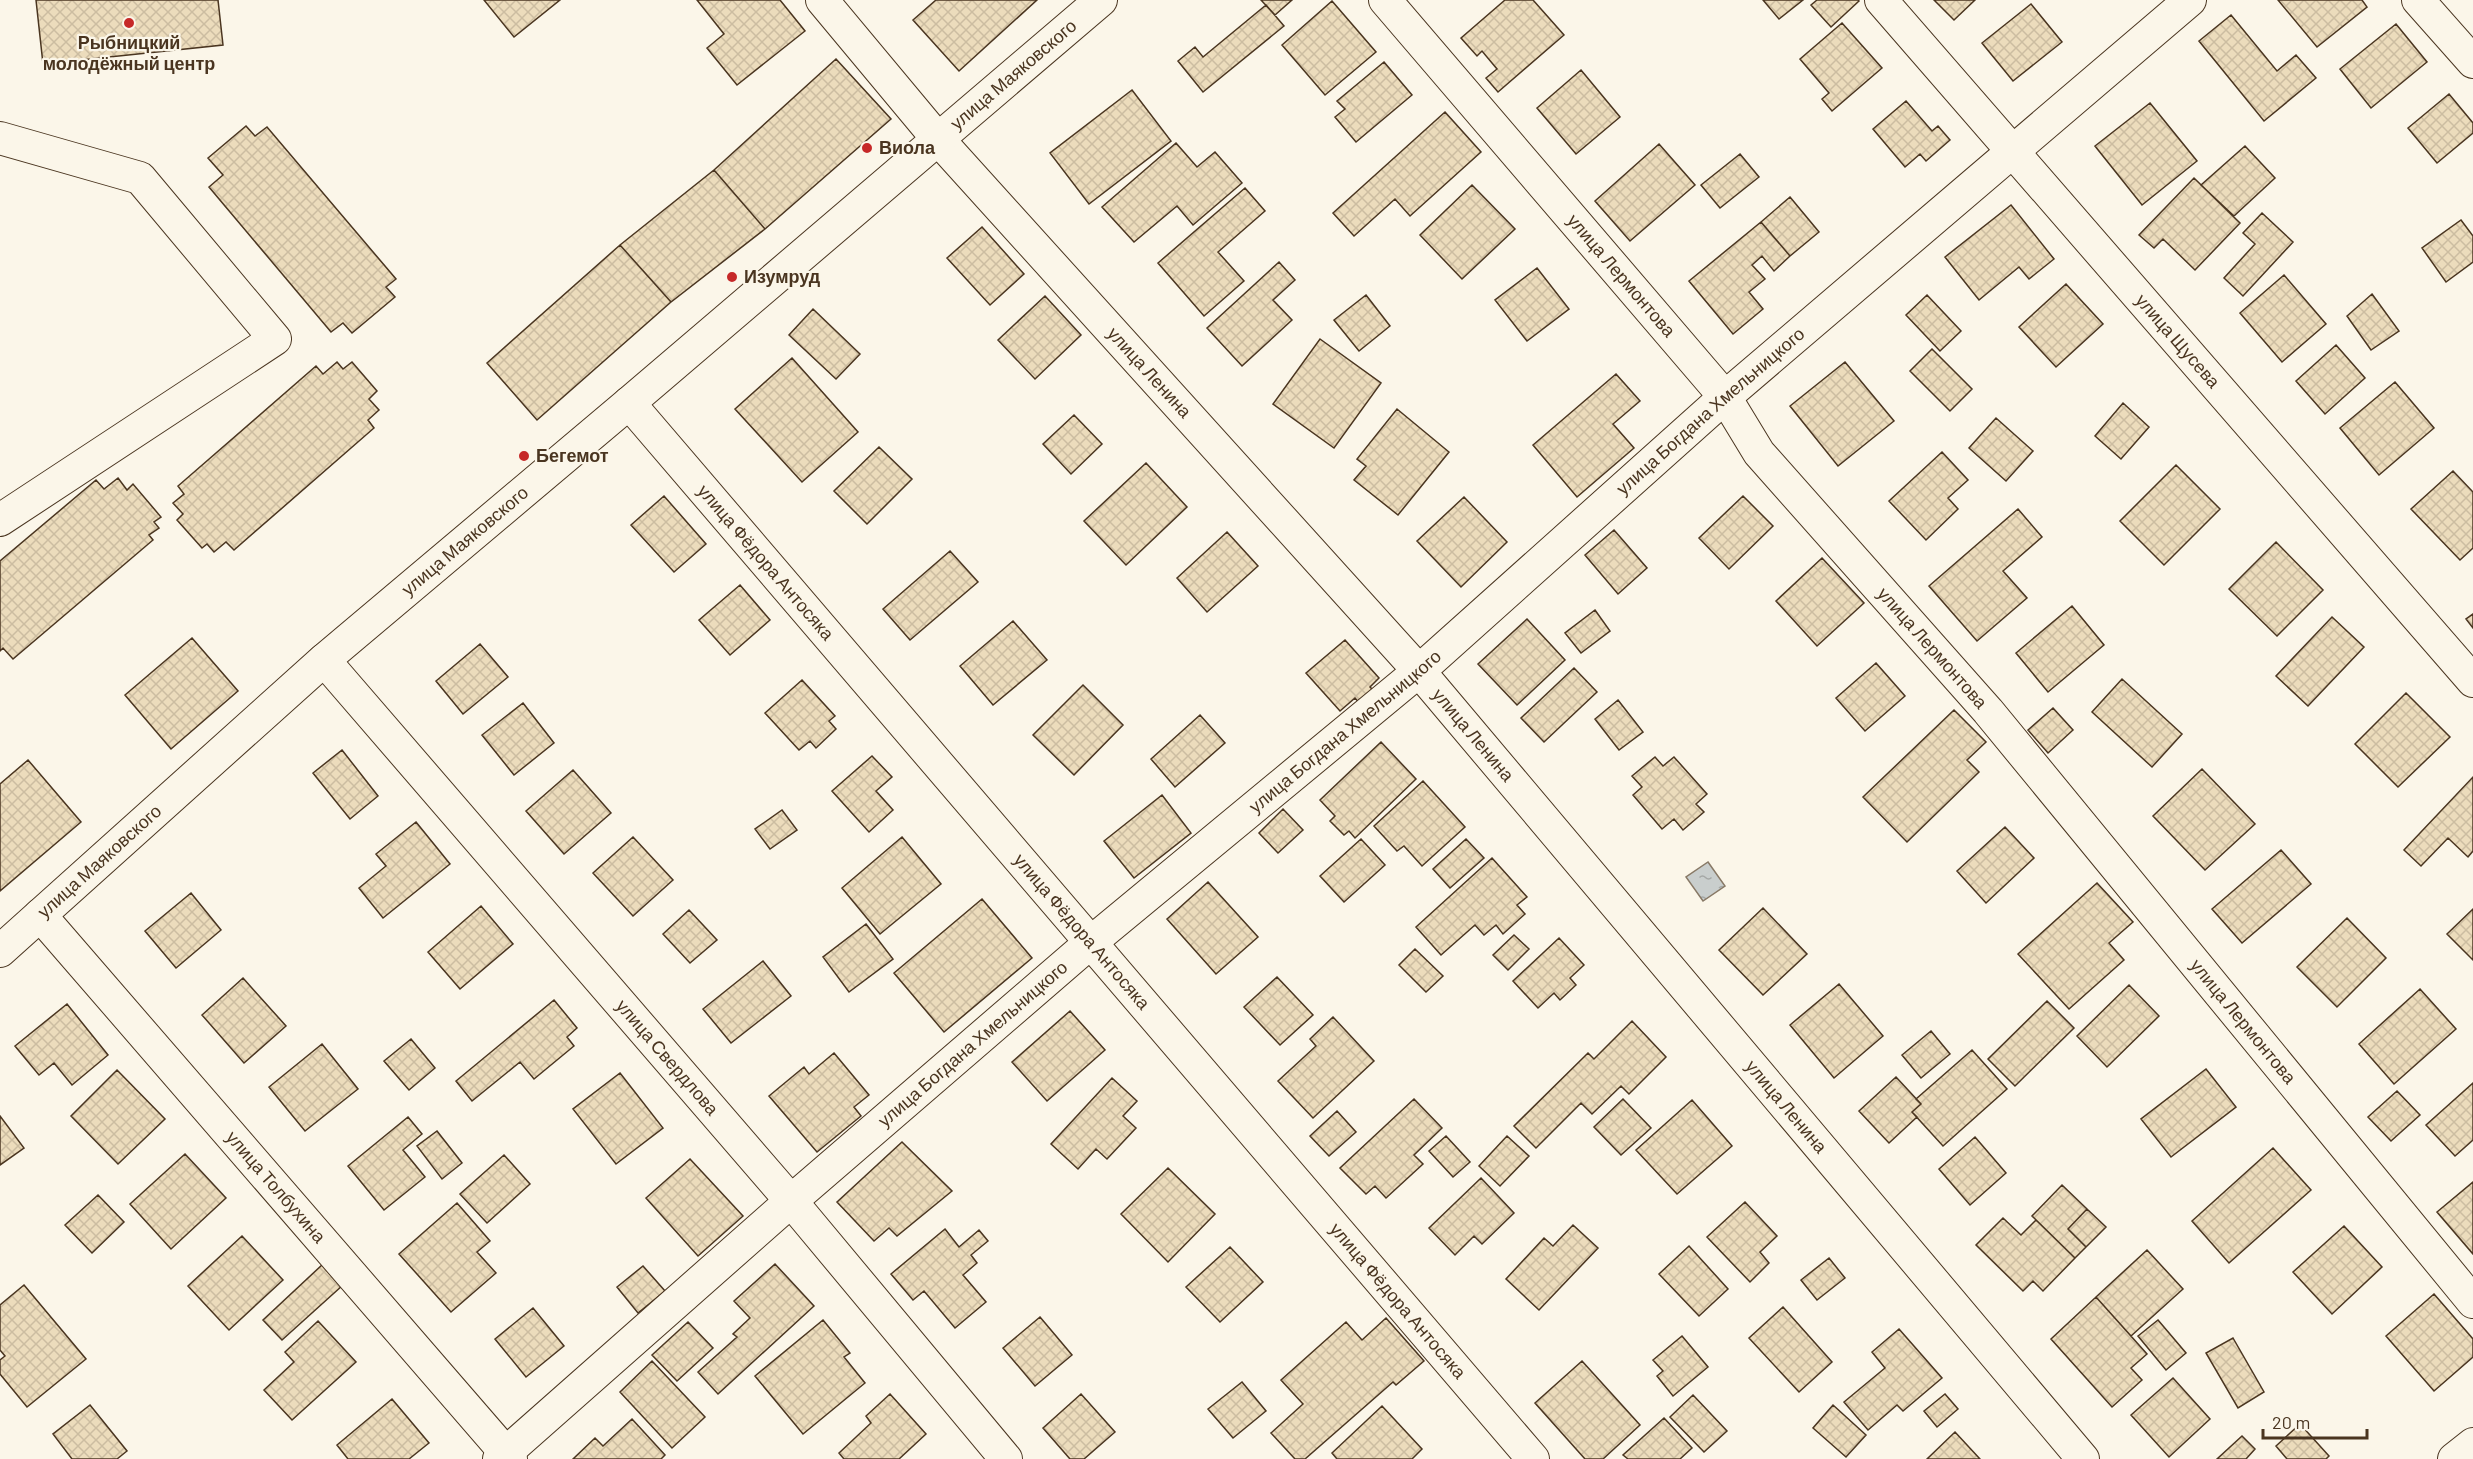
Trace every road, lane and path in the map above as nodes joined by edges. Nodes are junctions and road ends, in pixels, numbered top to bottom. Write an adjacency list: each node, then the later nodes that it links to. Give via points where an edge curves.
1 (822, 0): 9 (street, улица Ленина)
2 (1101, 0): 9 (street, улица Маяковского)
3 (1385, 0): 11 (street, улица Лермонтова)
4 (1881, 0): 10 (street, улица Щусева)
5 (2190, 0): 10 (street, улица Богдана Хмельницкого)
6 (2418, 0): 7 (street)
7 (2473, 62)
8 (0, 138): 13 (street, via 140,178 275,339)
9 (937, 138): 12 (street, улица Маяковского); 15 (street, улица Ленина)
10 (2013, 151): 11 (street, улица Богдана Хмельницкого); 16 (street, улица Щусева)
11 (1725, 397): 15 (street, улица Богдана Хмельницкого); 21 (street, улица Лермонтова, via 1759,453 1988,711)
12 (629, 404): 14 (street, улица Маяковского); 18 (street, улица Фёдора Антосяка)
13 (0, 520)
14 (324, 660): 17 (street, улица Маяковского); 20 (street, улица Свердлова)
15 (1419, 671): 18 (street, улица Богдана Хмельницкого); 26 (street, улица Ленина)
16 (2473, 681)
17 (40, 915): 19 (street, улица Маяковского); 23 (street, улица Толбухина)
18 (1090, 943): 20 (street, улица Богдана Хмельницкого); 25 (street, улица Фёдора Антосяка)
19 (0, 951)
20 (791, 1201): 23 (street, улица Богдана Хмельницкого); 24 (street, улица Свердлова)
21 (2473, 1302)
22 (2473, 1444): 27 (street)
23 (505, 1457)
24 (1006, 1459)
25 (1533, 1459)
26 (2083, 1459)
27 (2454, 1459)

